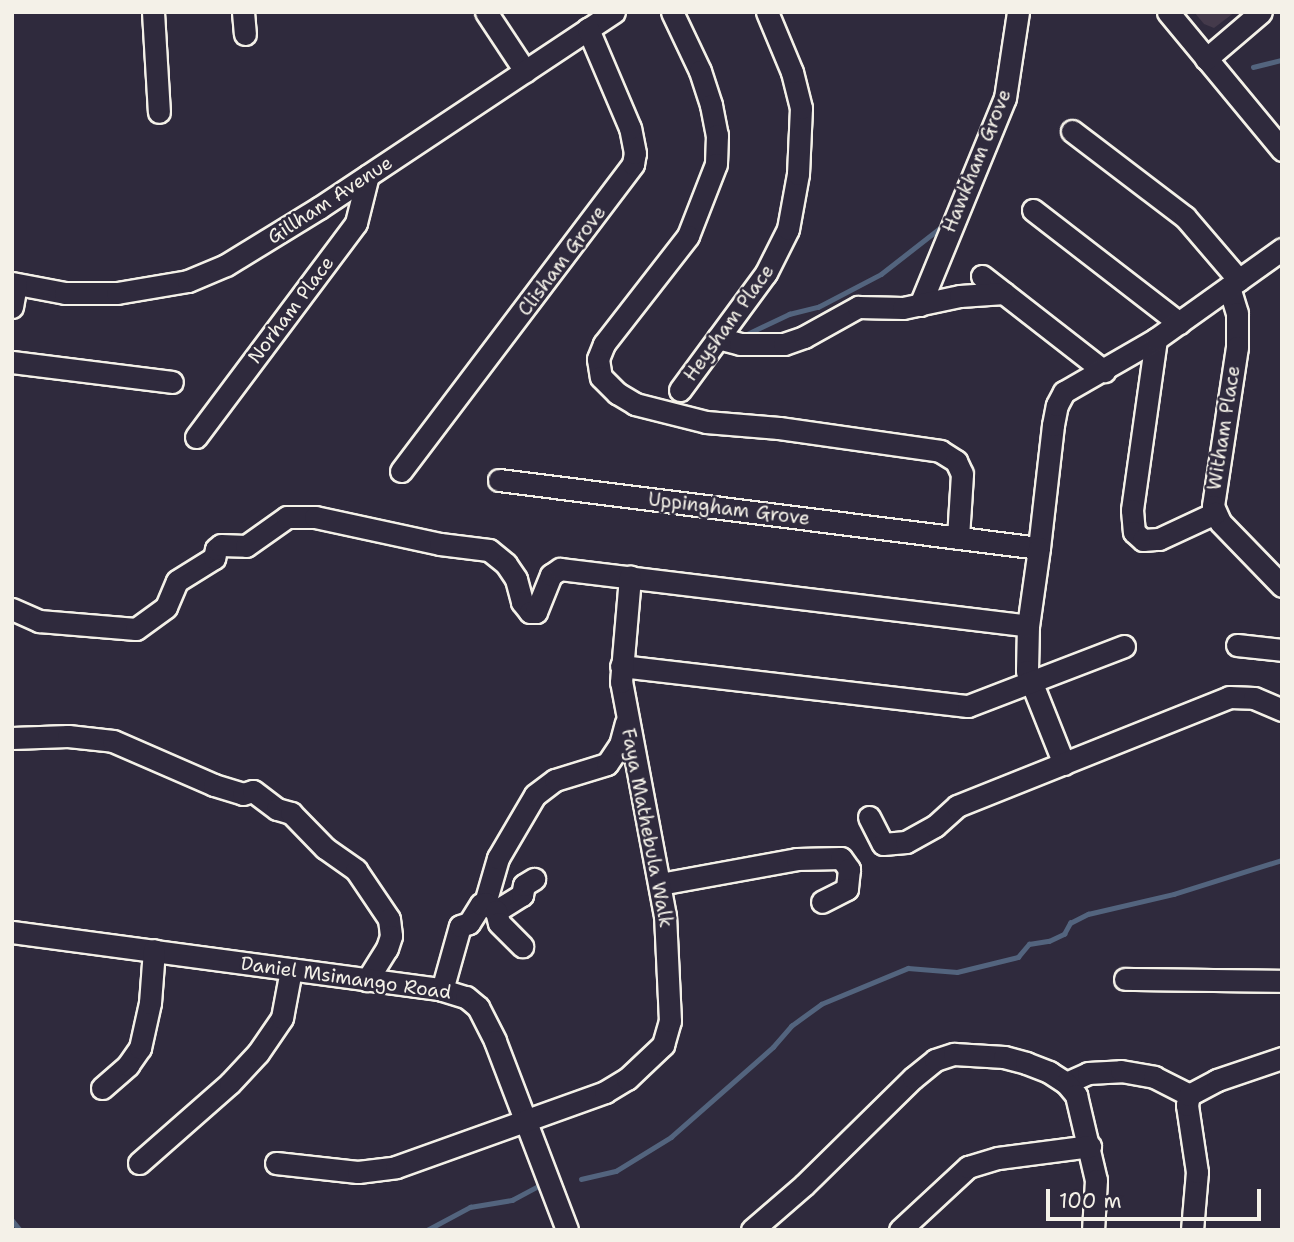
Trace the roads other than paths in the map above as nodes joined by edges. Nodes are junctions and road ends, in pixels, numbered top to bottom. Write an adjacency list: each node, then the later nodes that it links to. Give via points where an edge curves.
1 (153, 12): 12 (street)
2 (486, 12): 11 (street)
3 (614, 12): 9 (street, Gillham Avenue)
4 (672, 12): 35 (street, via 710,104 717,135 716,164 688,236 615,327 598,359 601,377 635,404 706,422 940,452 956,461 962,474)
5 (767, 12): 25 (street, Heysham Place, via 800,100 794,195 778,254)
6 (1018, 12): 22 (street, Hawkham Grove, via 1005,99)
7 (1168, 12): 10 (street)
8 (1261, 12): 10 (street)
9 (588, 29): 11 (street, Gillham Avenue); 32 (street, Clisham Grove, via 630,128 633,164)
10 (1206, 58): 14 (street)
11 (525, 71): 15 (street, Gillham Avenue)
12 (159, 111)
13 (1072, 131): 20 (street, via 1185,217)
14 (1282, 150)
15 (368, 175): 19 (street, Gillham Avenue, via 255,249 188,281 91,295); 31 (street, Norham Place, via 356,223)
16 (1033, 210): 24 (street)
17 (1282, 249): 20 (street)
18 (982, 276): 21 (street)
19 (14, 284): 23 (street)
20 (1234, 284): 24 (street); 34 (street, Witham Place, via 1237,347 1213,500)
21 (1004, 293): 22 (street); 28 (street)
22 (920, 305): 25 (street, via 850,309 784,344 740,344)
23 (12, 307)
24 (1179, 323): 26 (street)
25 (718, 338): 30 (street, Heysham Place)
26 (1156, 339): 28 (street); 34 (street, via 1132,510 1135,532 1143,540 1159,539)
27 (12, 362): 29 (street)
28 (1104, 371): 36 (street, via 1069,387 1057,405)
29 (172, 382)
30 (680, 390)
31 (196, 437)
32 (401, 471)
33 (499, 480): 35 (street, Uppingham Grove)
34 (1215, 513): 38 (street, Witham Place)
35 (958, 538): 36 (street, Uppingham Grove)
36 (1039, 548): 40 (street)
37 (630, 576): 39 (street, via 560,569 551,575 536,612 530,612 506,564 489,551 315,517 287,517 246,546 221,545 214,558 177,581 166,607 136,629 39,621); 40 (street); 44 (street, Faya Mathebula Walk)
38 (1282, 586)
39 (12, 609)
40 (1028, 626): 45 (street, via 1026,660)
41 (1237, 645): 43 (street)
42 (1124, 646): 45 (street)
43 (1282, 650)
44 (621, 666): 45 (street, via 954,706 980,704); 47 (street, Faya Mathebula Walk)
45 (1031, 683): 49 (street)
46 (1282, 710): 49 (street, via 1254,698 1229,697)
47 (627, 722): 52 (street, Faya Mathebula Walk); 54 (street, via 620,746 607,764 555,780 535,795 498,858)
48 (12, 738): 60 (street, via 68,736 113,741 214,785 243,794 253,791 277,809 291,813 325,848 356,870 389,919 387,948)
49 (1064, 764): 50 (street, via 957,807 936,826 906,842 883,844)
50 (869, 817)
51 (534, 879): 54 (street, via 524,885 522,895)
52 (660, 884): 53 (street, via 797,859 841,858 849,869 847,889); 67 (street, Faya Mathebula Walk, via 668,945 670,1021 663,1045 641,1068 605,1092)
53 (822, 902)
54 (490, 907): 56 (street); 62 (street, via 481,904 468,923 460,926)
55 (12, 932): 57 (street, Daniel Msimango Road)
56 (522, 946)
57 (154, 950): 58 (street, Daniel Msimango Road); 65 (street, via 150,1003 140,1048)
58 (291, 970): 60 (street, Daniel Msimango Road); 69 (street, via 282,1017 258,1053)
59 (1125, 979): 61 (street)
60 (367, 980): 62 (street, Daniel Msimango Road)
61 (1282, 981)
62 (442, 990): 67 (street, Daniel Msimango Road, via 466,997 478,1007)
63 (1282, 1058): 66 (street, via 1202,1086)
64 (1066, 1083): 66 (street, via 1088,1073 1121,1071 1154,1077); 68 (street, via 1076,1095); 72 (street, via 1004,1057 954,1054 935,1060)
65 (102, 1088)
66 (1189, 1095): 75 (street, via 1197,1172)
67 (525, 1118): 70 (street, Faya Mathebula Walk, via 461,1146 376,1172); 71 (street, Daniel Msimango Road)
68 (1090, 1146): 73 (street, via 998,1158 968,1167); 74 (street, via 1096,1180)
69 (139, 1163)
70 (275, 1163)
71 (567, 1230)
72 (752, 1230)
73 (900, 1230)
74 (1093, 1230)
75 (1192, 1230)

